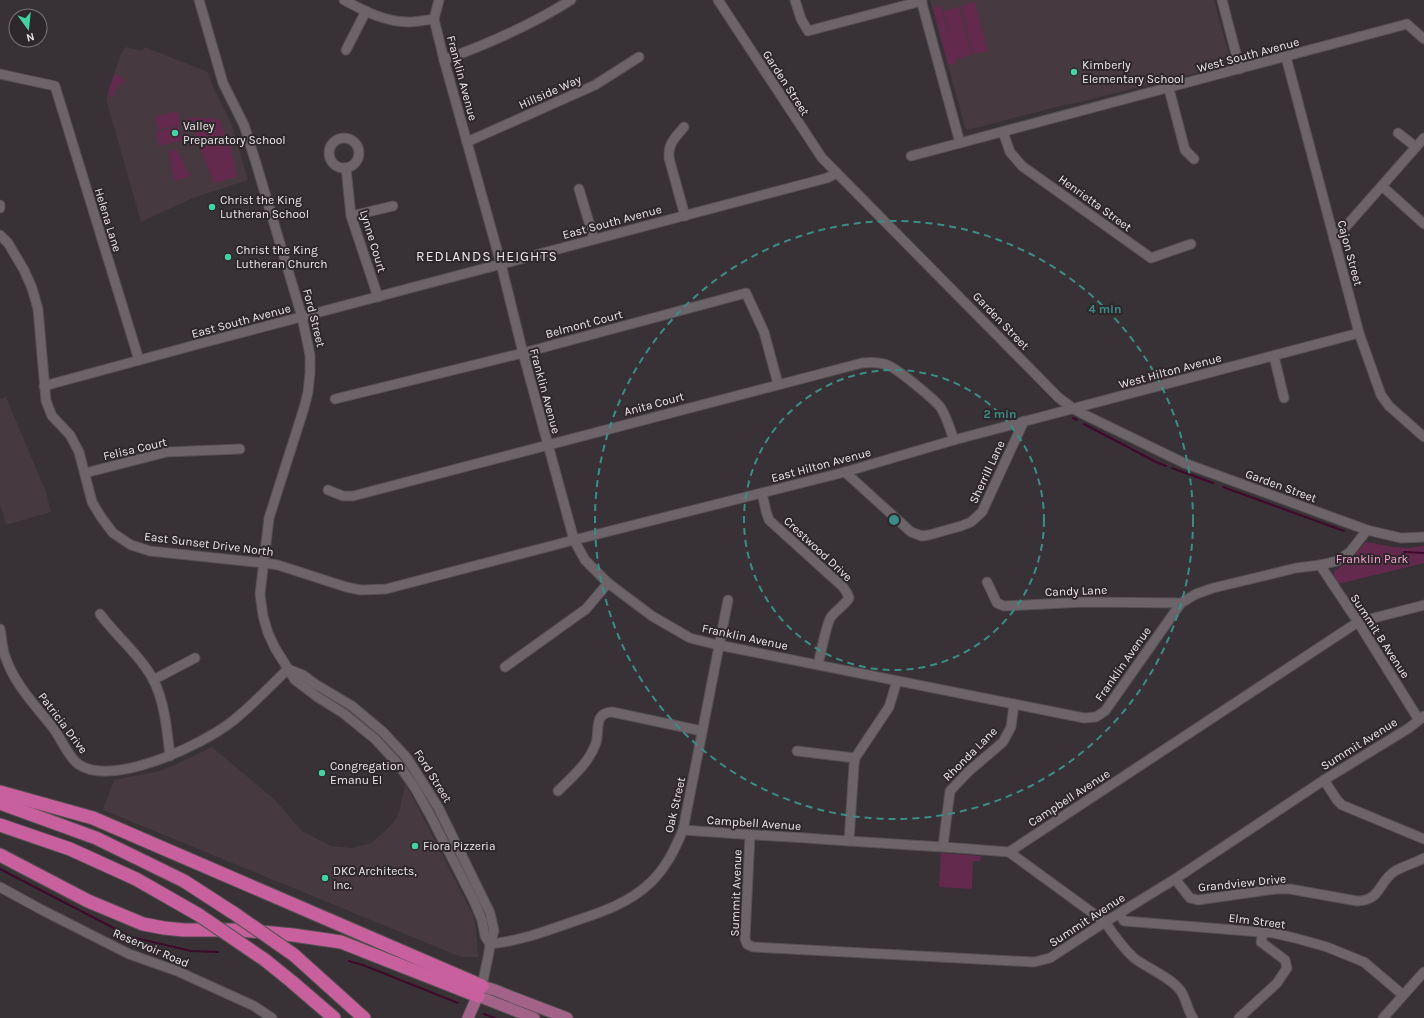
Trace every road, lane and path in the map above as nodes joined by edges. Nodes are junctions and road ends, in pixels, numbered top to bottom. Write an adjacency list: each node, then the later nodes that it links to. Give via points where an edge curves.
1 (198, 0): 42 (street, Ford Street, via 223,82 244,125)
2 (344, 0): 9 (street)
3 (439, 0): 10 (street, Franklin Avenue)
4 (571, 0): 15 (street, via 537,20 480,47)
5 (718, 0): 29 (street, Garden Street, via 816,149)
6 (795, 0): 8 (street, via 808,31)
7 (1222, 0): 16 (street)
8 (921, 1): 24 (street)
9 (366, 11): 10 (street, via 390,20 409,22); 12 (street)
10 (434, 19): 15 (street, Franklin Avenue)
11 (1424, 39): 14 (street, West South Avenue, via 1408,24)
12 (346, 50)
13 (638, 57): 23 (street, Hillside Way, via 595,85)
14 (1286, 57): 16 (street, West South Avenue); 38 (street, Cajon Street)
15 (444, 60): 23 (street, Franklin Avenue)
16 (1240, 69): 18 (street, West South Avenue)
17 (0, 74): 46 (street, Helena Lane, via 55,86)
18 (1169, 88): 20 (street, West South Avenue); 27 (street, via 1185,150)
19 (684, 127): 34 (street, via 671,143 669,158)
20 (1003, 132): 24 (street, West South Avenue); 39 (street, Henrietta Street, via 1010,152 1022,166 1151,258)
21 (1398, 132): 25 (street)
22 (1424, 138): 25 (street)
23 (467, 142): 40 (street, Franklin Avenue)
24 (960, 143): 26 (street, West South Avenue)
25 (1416, 147): 30 (street)
26 (911, 156)
27 (1194, 159)
28 (346, 168): 33 (street, Lynne Court)
29 (837, 173): 34 (street, East South Avenue, via 827,178); 51 (street, Garden Street, via 1059,398)
30 (1382, 186): 35 (street); 38 (street)
31 (579, 189): 37 (street)
32 (393, 206): 33 (street)
33 (351, 216): 41 (street, Lynne Court)
34 (685, 216): 37 (street, East South Avenue)
35 (1424, 224)
36 (0, 235): 48 (street, East Sunset Drive North, via 8,243 32,288 38,309)
37 (594, 239): 40 (street, East South Avenue)
38 (1334, 239): 43 (street, Cajon Street)
39 (1191, 244)
40 (501, 264): 41 (street, East South Avenue); 44 (street, Franklin Avenue)
41 (378, 297): 42 (street, East South Avenue)
42 (302, 317): 46 (street, East South Avenue); 64 (street, Ford Street, via 310,354 308,392 269,518)
43 (1360, 333): 45 (street, West Hilton Avenue); 53 (street, Cajon Street, via 1381,395 1389,406)
44 (523, 353): 47 (street, Belmont Court, via 746,293 764,332); 50 (street, Belmont Court); 55 (street, Franklin Avenue)
45 (1274, 356): 49 (street); 51 (street, West Hilton Avenue)
46 (139, 360): 48 (street, East South Avenue)
47 (778, 384): 54 (street, Anita Court, via 862,362 888,365 939,406 948,421); 55 (street, Anita Court)
48 (44, 386): 58 (street, East Sunset Drive North, via 46,402 52,416 70,436 79,452)
49 (1284, 398)
50 (335, 399)
51 (1074, 408): 52 (street, East Hilton Avenue); 61 (street, Garden Street, via 1184,463)
52 (1024, 421): 54 (street, East Hilton Avenue); 57 (street, Sherrill Lane, via 982,512 971,522 955,528 922,536 911,532)
53 (1424, 437)
54 (954, 440): 57 (street, East Hilton Avenue)
55 (547, 445): 59 (street, Anita Court, via 354,496 343,496); 63 (street, Franklin Avenue)
56 (240, 449): 58 (street, Felisa Court, via 167,452)
57 (844, 472): 60 (street, East Hilton Avenue)
58 (85, 473): 64 (street, East Sunset Drive North, via 92,502 101,517 113,533 131,545 150,551)
59 (328, 490)
60 (762, 493): 63 (street, East Hilton Avenue); 77 (street, Crestwood Drive, via 769,520 847,592 846,603 830,619)
61 (1366, 530): 62 (street, via 1401,538); 65 (street, Franklin Avenue, via 1350,552 1337,561)
62 (1424, 537)
63 (574, 540): 64 (street, East Sunset Drive North, via 386,589 346,587); 67 (street, Franklin Avenue, via 585,560)
64 (264, 562): 79 (street, Ford Street, via 260,594 264,616 268,633)
65 (1320, 565): 69 (street, Franklin Avenue, via 1296,568 1213,588); 72 (street, Summit B Avenue)
66 (986, 582): 69 (street, Candy Lane, via 997,603 1004,606 1085,602)
67 (608, 583): 74 (street, Franklin Avenue, via 652,616 690,638); 78 (street, via 586,609)
68 (728, 600): 74 (street, Oak Street)
69 (1181, 603): 82 (street, Franklin Avenue, via 1105,711 1096,717 1084,718)
70 (1424, 605): 72 (street, Campbell Avenue)
71 (100, 614): 80 (street)
72 (1358, 622): 83 (street, Summit B Avenue); 100 (street, Campbell Avenue)
73 (0, 629): 75 (street, Patricia Drive)
74 (718, 645): 77 (street, Franklin Avenue); 84 (street, Oak Street)
75 (2, 656): 86 (street, Patricia Drive, via 21,688 57,732 77,763 88,769 114,770)
76 (195, 658): 80 (street)
77 (818, 664): 81 (street, Franklin Avenue)
78 (505, 667)
79 (288, 669): 86 (street, Patricia Drive, via 230,722 208,737); 92 (street, Ford Street, via 295,680 375,739 399,765); 96 (street, Ford Street, via 303,675 352,706 383,732 407,758 423,781)
80 (153, 680): 86 (street, via 165,717)
81 (897, 681): 82 (street, Franklin Avenue); 87 (street, via 889,707)
82 (1014, 704): 99 (street, Rhonda Lane, via 1011,727 1003,742 950,791)
83 (1422, 718): 88 (street, Summit Avenue)
84 (702, 731): 89 (street, via 606,712 599,720 596,743 588,760); 94 (street, Oak Street)
85 (797, 751): 87 (street)
86 (170, 756)
87 (855, 758): 98 (street)
88 (1324, 780): 97 (street, via 1342,805); 103 (street, Summit Avenue)
89 (558, 791)
90 (0, 792): 110 (highway, via 93,818)
91 (0, 803): 114 (highway, bridge, via 96,838 184,881 294,955)
92 (429, 813): 96 (street, via 435,815 445,835); 108 (street, Ford Street, via 474,901)
93 (0, 825): 113 (highway, bridge, via 70,849 136,879 199,916 265,960)
94 (683, 830): 95 (street, Campbell Avenue); 108 (street, Oak Street, via 671,857 650,883 634,896 616,906 532,936)
95 (750, 835): 98 (street, Campbell Avenue); 106 (street, Summit Avenue, via 745,939 747,944 753,947 1034,962 1050,958)
96 (452, 838): 108 (street, Ford Street, via 490,913 494,931)
97 (1424, 838)
98 (849, 841): 99 (street, Campbell Avenue)
99 (943, 846): 100 (street, Campbell Avenue)
100 (1009, 852): 106 (street)
101 (0, 855): 110 (highway, via 88,901 143,924 184,930 240,930 286,934 341,942)
102 (1424, 858): 103 (street, Grandview Drive, via 1393,872 1371,899 1364,901 1290,889 1198,900 1190,898)
103 (1175, 879): 105 (street, Summit Avenue)
104 (0, 887): 112 (street, Reservoir Road, via 129,954 177,971 233,996)
105 (1119, 914): 106 (street, Summit Avenue); 107 (street, Elm Street, via 1124,921)
106 (1104, 922): 118 (street, via 1134,957 1181,990)
107 (1263, 932): 111 (street, Elm Street, via 1327,947 1364,962); 119 (street, via 1261,942 1285,960 1287,968 1276,983)
108 (490, 944): 110 (street, Ford Street)
109 (1424, 972): 111 (street)
110 (480, 991): 115 (main road, Ford Street); 116 (main road); 117 (main road, via 495,990)
111 (1403, 995): 120 (street)
112 (272, 1018)
113 (334, 1018)
114 (364, 1018)
115 (468, 1018)
116 (534, 1018)
117 (567, 1018)
118 (1193, 1018)
119 (1239, 1018)
120 (1383, 1018)

